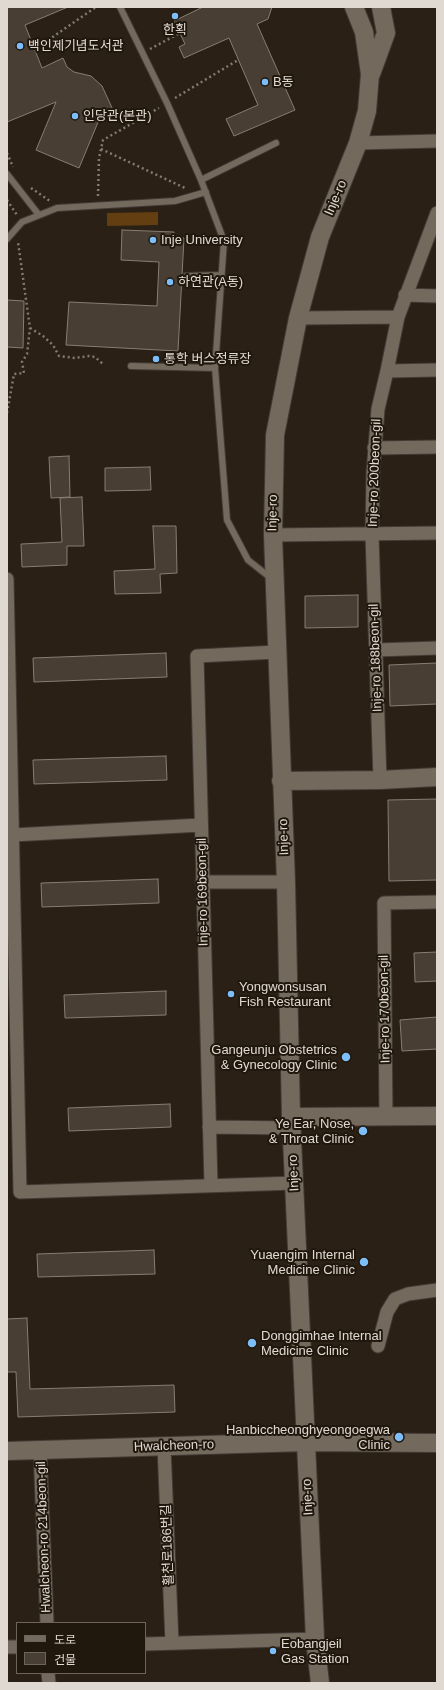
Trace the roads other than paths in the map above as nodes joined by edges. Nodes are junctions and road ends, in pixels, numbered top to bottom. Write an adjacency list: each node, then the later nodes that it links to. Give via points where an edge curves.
1 (120, 7): 9 (lane)
2 (354, 7): 4 (main road, Inje-ro, via 364,32)
3 (381, 7): 4 (main road, via 386,33)
4 (370, 74): 7 (main road, Inje-ro, via 367,111)
5 (437, 141): 7 (street)
6 (276, 143): 9 (lane)
7 (358, 143): 19 (main road, Inje-ro, via 320,237)
8 (7, 174): 11 (lane)
9 (201, 180): 10 (lane)
10 (206, 192): 11 (lane, via 175,201 57,208); 14 (lane, via 224,241)
11 (39, 215): 13 (lane, via 22,222)
12 (436, 220): 16 (street, Inje-ro 200beon-gil)
13 (7, 239)
14 (221, 275): 15 (lane); 21 (lane)
15 (186, 276)
16 (405, 295): 17 (street); 18 (street, Inje-ro 200beon-gil)
17 (437, 296)
18 (398, 317): 19 (street); 23 (street, Inje-ro 200beon-gil)
19 (298, 318): 28 (main road, Inje-ro, via 275,435)
20 (131, 366): 21 (lane)
21 (215, 368): 30 (lane, via 227,520 248,560)
22 (437, 370): 23 (street)
23 (387, 371): 25 (street, Inje-ro 200beon-gil, via 378,409)
24 (437, 447): 25 (street)
25 (374, 448): 27 (street, Inje-ro 200beon-gil)
26 (437, 533): 27 (street, Inje-ro 200beon-gil)
27 (372, 535): 28 (street, Inje-ro 200beon-gil); 32 (street, Inje-ro 188beon-gil)
28 (273, 536): 30 (main road, Inje-ro)
29 (7, 579): 34 (street)
30 (274, 582): 33 (main road, Inje-ro)
31 (437, 648): 32 (street)
32 (376, 650): 36 (street, Inje-ro 188beon-gil)
33 (277, 652): 37 (main road, Inje-ro); 38 (street, Inje-ro 169beon-gil, via 197,656)
34 (8, 690): 39 (street)
35 (437, 777): 36 (main road)
36 (380, 780): 37 (main road)
37 (281, 781): 41 (main road, Inje-ro)
38 (201, 825): 39 (street); 40 (street, Inje-ro 169beon-gil)
39 (12, 835): 43 (street)
40 (202, 882): 41 (street); 48 (street, Inje-ro 169beon-gil)
41 (286, 882): 47 (main road, Inje-ro)
42 (437, 902): 45 (street, Inje-ro 170beon-gil, via 384,903)
43 (10, 931): 44 (street)
44 (11, 1020): 50 (street, via 20,1192)
45 (386, 1116): 46 (main road); 47 (main road)
46 (437, 1116)
47 (291, 1123): 48 (street); 49 (main road, Inje-ro)
48 (209, 1127): 50 (street, Inje-ro 169beon-gil)
49 (295, 1183): 50 (street); 53 (main road, Inje-ro)
50 (211, 1185)
51 (437, 1290): 52 (street, via 408,1294 395,1299 387,1312)
52 (378, 1346)
53 (305, 1442): 54 (main road, Hwalcheon-ro); 55 (main road, Hwalcheon-ro); 59 (main road, Inje-ro)
54 (437, 1443)
55 (164, 1446): 56 (main road, Hwalcheon-ro); 60 (street, 활천로186번길)
56 (40, 1450): 57 (main road, Hwalcheon-ro); 58 (street, Hwalcheon-ro 214beon-gil)
57 (7, 1451)
58 (47, 1622)
59 (315, 1639): 60 (street); 62 (main road, Inje-ro)
60 (172, 1643): 61 (street)
61 (146, 1644)
62 (320, 1683)

